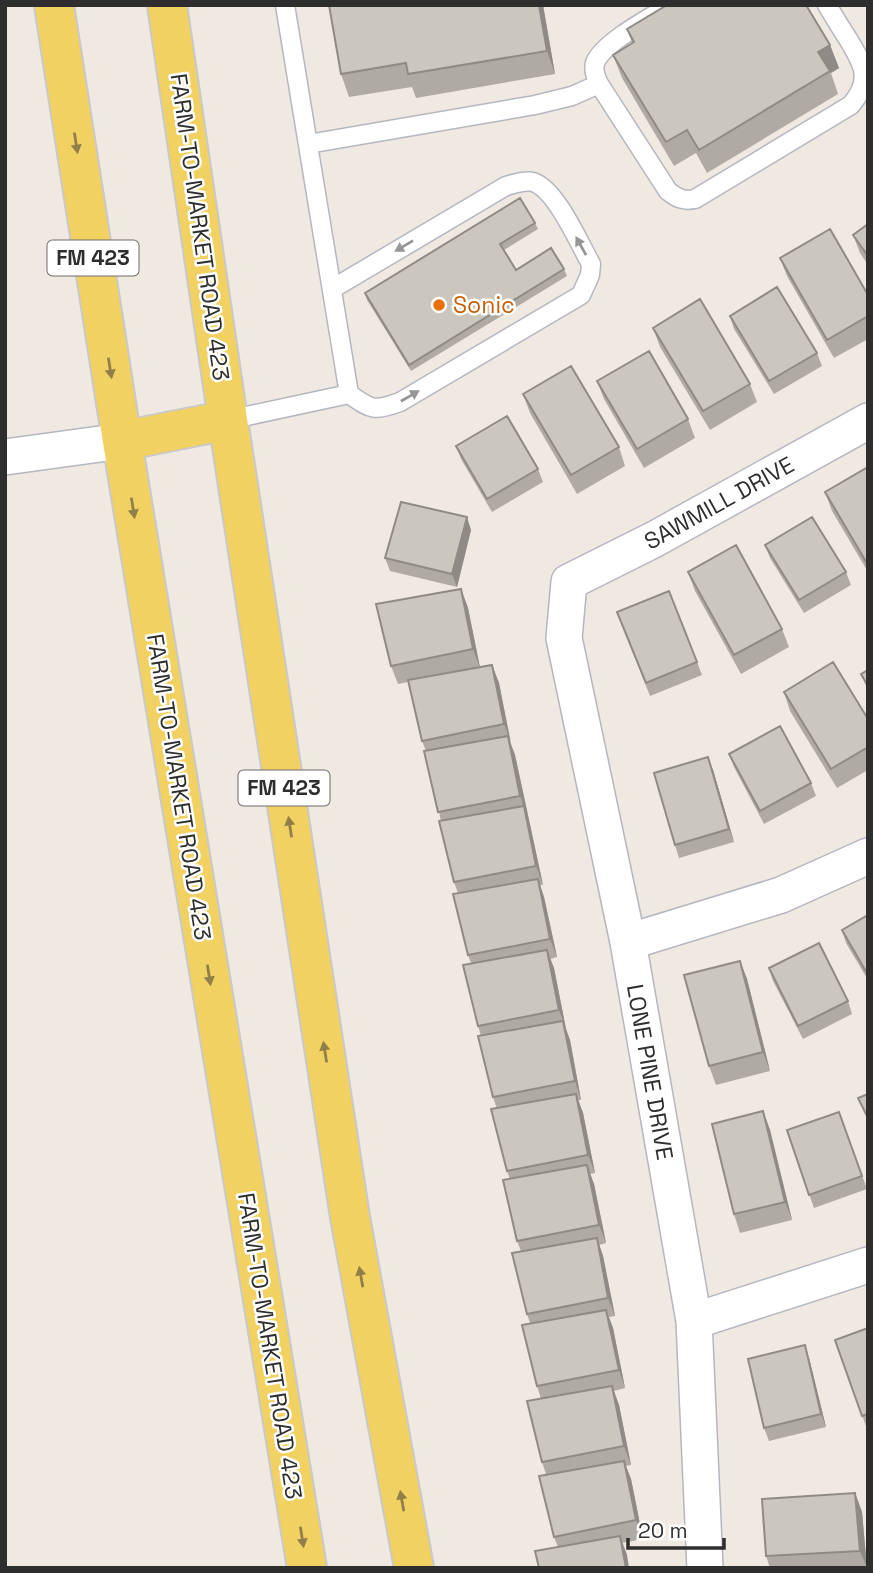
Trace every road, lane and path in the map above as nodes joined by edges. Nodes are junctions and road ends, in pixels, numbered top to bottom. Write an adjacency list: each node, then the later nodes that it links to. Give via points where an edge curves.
1 (54, 5): 12 (main road, FARM-TO-MARKET ROAD 423 / FM 423, one-way to 12)
2 (167, 5): 10 (main road, FARM-TO-MARKET ROAD 423 / FM 423)
3 (285, 5): 7 (lane)
4 (671, 5): 6 (lane, via 600,54 594,63)
5 (827, 5): 6 (lane, via 864,71 860,95 851,105 695,199 685,201 668,191)
6 (599, 84): 7 (lane, via 535,105)
7 (308, 144): 8 (lane)
8 (332, 289): 9 (lane); 9 (lane, one-way to 8, via 371,408 400,402 581,295 591,264 554,198 533,183 522,182 506,186)
9 (349, 394): 10 (lane)
10 (228, 420): 12 (main road); 20 (main road, FARM-TO-MARKET ROAD 423 / FM 423, one-way to 10, via 350,1217)
11 (868, 421): 14 (street, SAWMILL DRIVE)
12 (122, 441): 13 (street); 19 (main road, FARM-TO-MARKET ROAD 423 / FM 423, one-way to 19)
13 (5, 457)
14 (569, 582): 16 (street, LONE PINE DRIVE, via 564,638)
15 (868, 856): 16 (street, via 781,895)
16 (628, 942): 18 (street, LONE PINE DRIVE)
17 (868, 1265): 18 (street)
18 (694, 1321): 21 (street, LONE PINE DRIVE)
19 (307, 1568)
20 (414, 1568)
21 (705, 1568)

